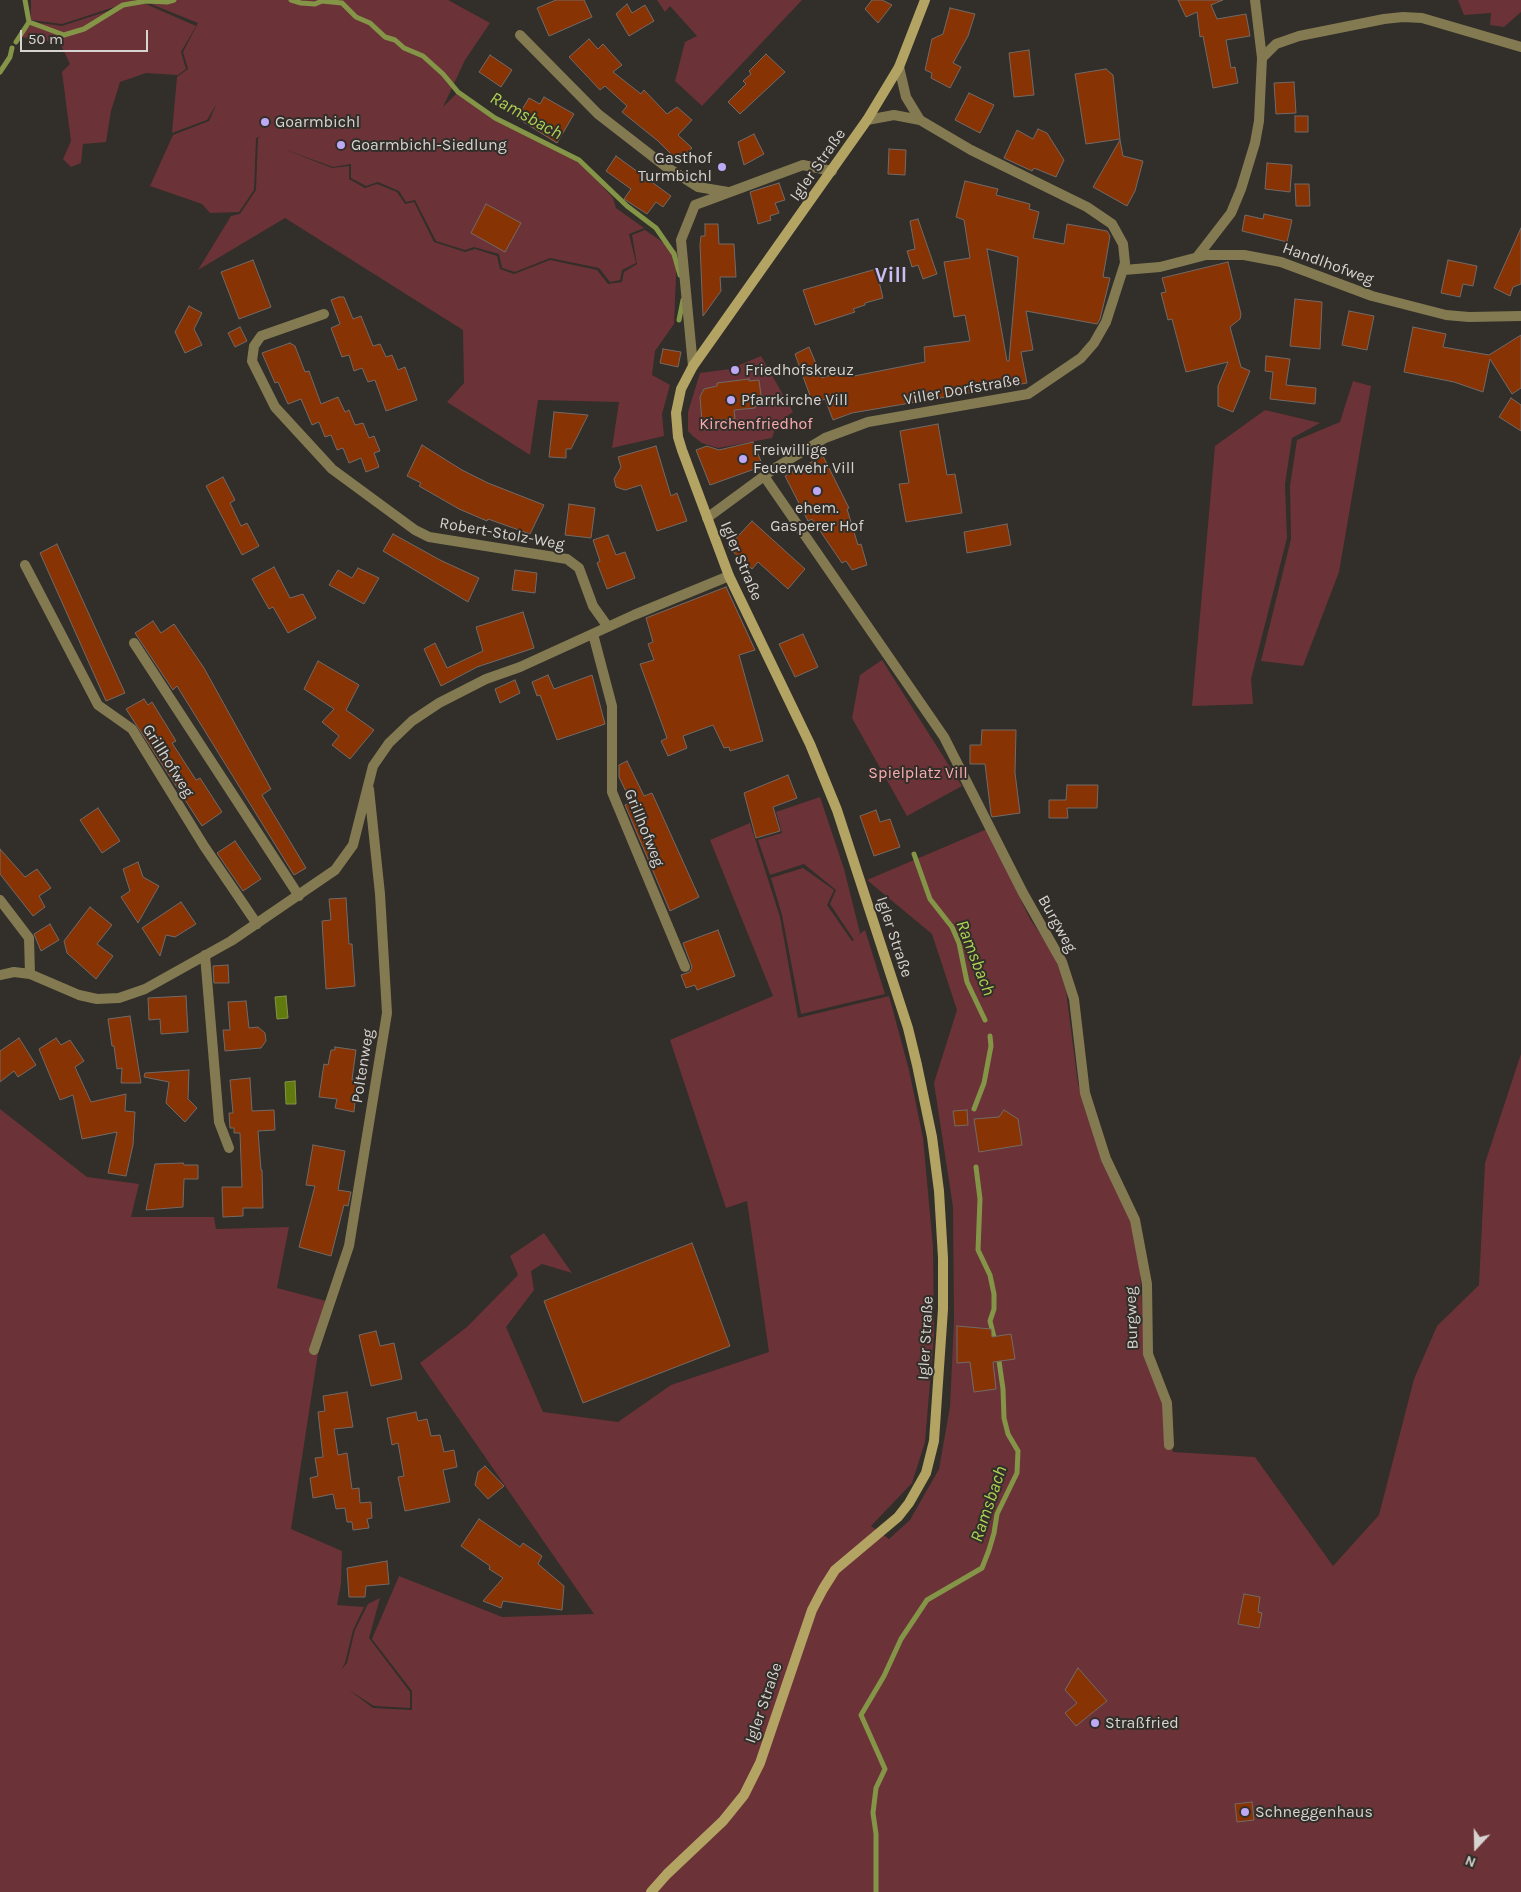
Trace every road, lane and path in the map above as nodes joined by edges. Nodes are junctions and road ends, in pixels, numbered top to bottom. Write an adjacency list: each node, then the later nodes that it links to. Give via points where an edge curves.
1 (925, 0): 6 (main road, Igler Straße)
2 (1255, 0): 5 (street)
3 (520, 35): 10 (street, via 598,114 666,166 698,187)
4 (1521, 47): 5 (street, via 1422,18 1403,18 1299,36 1276,44)
5 (1262, 58): 11 (street, via 1258,127 1241,190 1227,219)
6 (899, 67): 7 (main road, Igler Straße); 8 (street, Viller Dorfstraße, via 906,96)
7 (867, 120): 8 (street, Viller Dorfstraße, via 894,115); 9 (main road, Igler Straße)
8 (920, 120): 12 (street, Viller Dorfstraße, via 1110,222 1123,244)
9 (832, 171): 10 (street, via 803,165); 15 (main road, Igler Straße)
10 (732, 192): 15 (street, via 695,205 682,240)
11 (1197, 257): 12 (street, Handlhofweg, via 1160,267); 14 (street, Handlhofweg, via 1228,254 1263,257 1408,306 1454,316)
12 (1124, 270): 16 (street, Viller Dorfstraße, via 1106,322 1094,343 1071,366 1028,394 868,422 826,438)
13 (324, 314): 20 (street, Robert-Stolz-Weg, via 261,336 254,346 252,361 275,407 332,469 415,530 429,537 567,559 579,568 594,606)
14 (1520, 320)
15 (693, 366): 17 (main road, Igler Straße, via 678,401 677,425 682,450)
16 (764, 476): 17 (street, Viller Dorfstraße); 33 (street, Burgweg, via 944,737 1062,962 1074,999 1085,1093 1106,1159 1135,1220 1147,1284 1148,1354 1167,1404)
17 (707, 518): 19 (main road, Igler Straße)
18 (25, 566): 26 (street, Grillhofweg, via 98,705 132,729 213,860)
19 (730, 576): 20 (street); 34 (main road, Igler Straße, via 810,744 837,810 908,1028 930,1128 939,1191 943,1318 934,1441 931,1458 918,1489 898,1517 835,1570 812,1610 760,1763 744,1795 723,1821)
20 (608, 627): 21 (street)
21 (593, 634): 23 (street, via 486,679 421,714 383,750); 28 (street, Grillhofweg, via 612,706 612,792)
22 (134, 642): 24 (street)
23 (368, 780): 24 (street, via 350,852 335,870); 32 (street, Poltenweg, via 380,894 387,1014 348,1246)
24 (299, 896): 26 (street)
25 (0, 900): 29 (street, via 29,938)
26 (257, 924): 27 (street)
27 (205, 955): 29 (street, via 145,989 111,999 88,998); 31 (street, via 219,1122)
28 (685, 968)
29 (30, 974): 30 (street, via 14,972)
30 (0, 975)
31 (229, 1148)
32 (314, 1350)
33 (1169, 1445)
34 (651, 1892)

